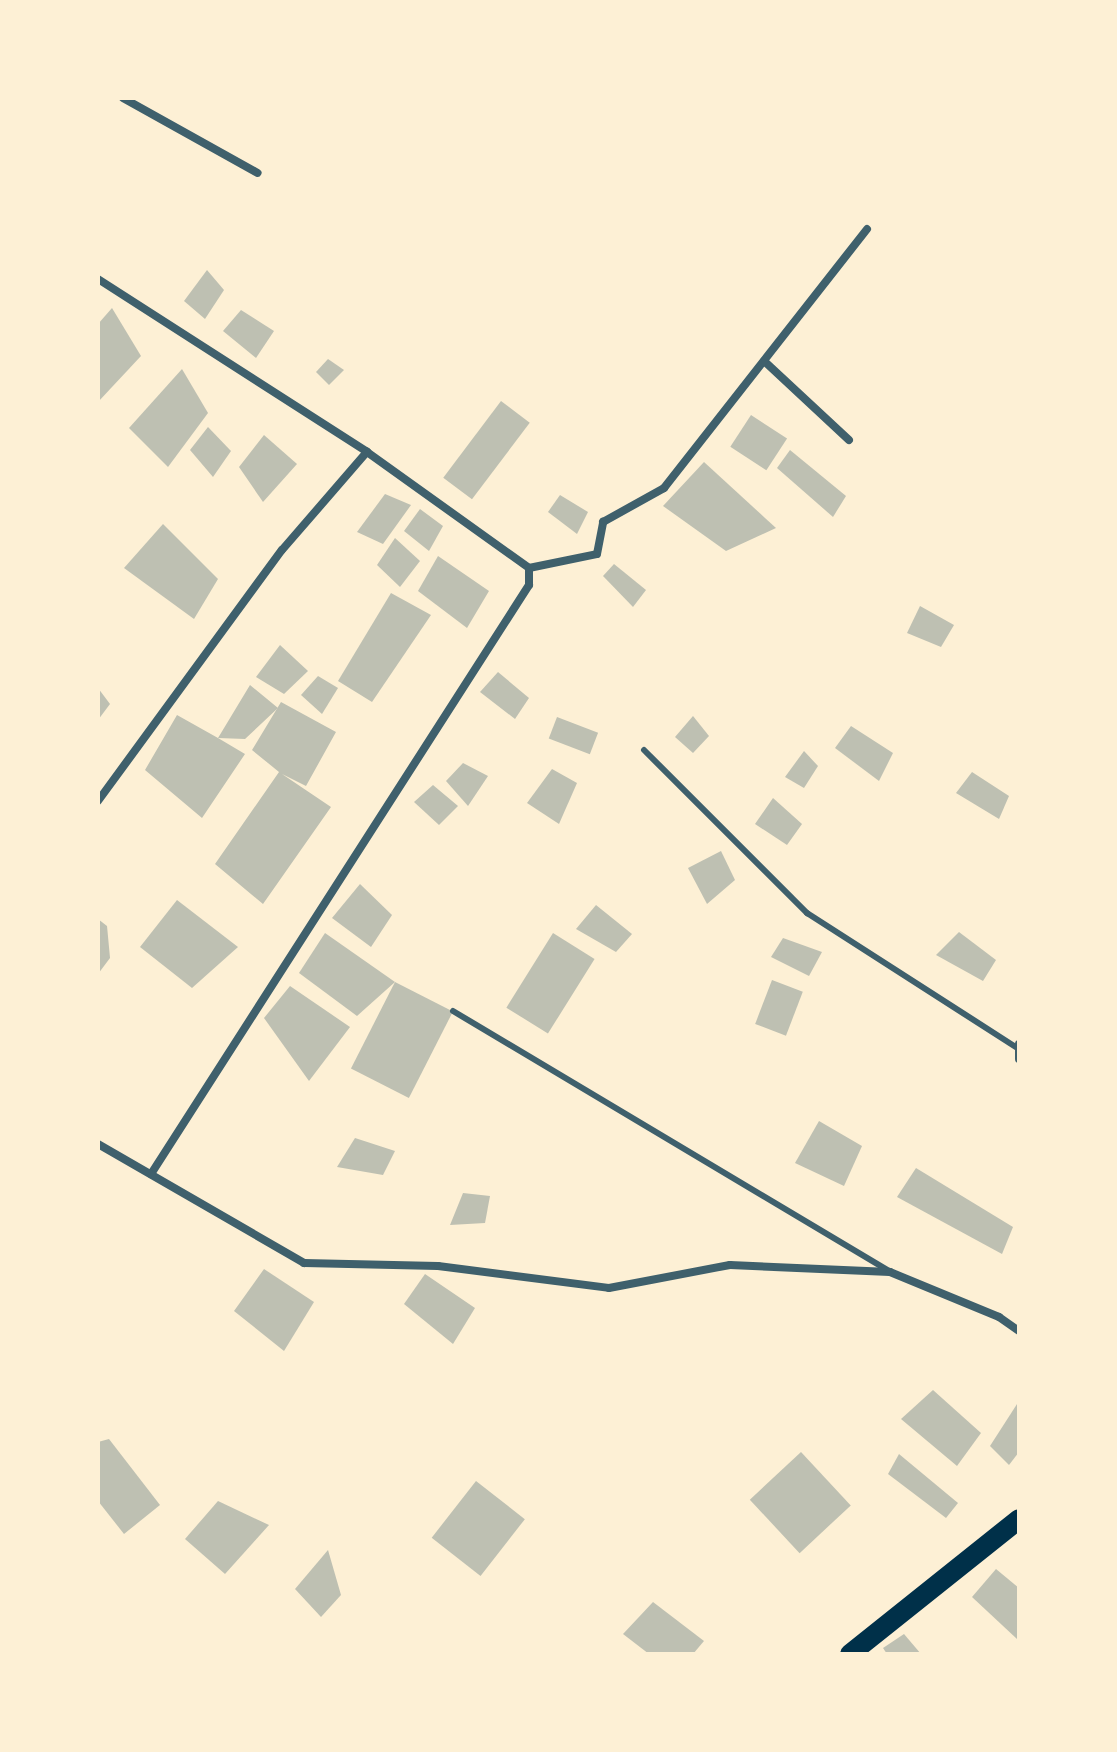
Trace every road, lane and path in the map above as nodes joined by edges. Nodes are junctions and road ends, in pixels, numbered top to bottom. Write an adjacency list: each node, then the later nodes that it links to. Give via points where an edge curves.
1 (123, 98): 2 (street)
2 (258, 173)
3 (867, 229): 5 (street)
4 (98, 279): 7 (street)
5 (764, 361): 6 (street); 8 (street, via 664,488 603,522 597,554)
6 (849, 440)
7 (367, 452): 8 (street); 10 (street, via 282,550)
8 (529, 568): 15 (street, via 529,585)
9 (644, 750): 12 (lane, via 807,913)
10 (98, 801)
11 (453, 1011): 16 (lane)
12 (1018, 1046): 13 (street)
13 (1019, 1059)
14 (98, 1144): 15 (street)
15 (151, 1174): 16 (street, via 304,1263 438,1266 609,1288 730,1265)
16 (890, 1272): 17 (street, via 999,1317)
17 (1019, 1331)
18 (1019, 1519): 19 (main road)
19 (850, 1654)

